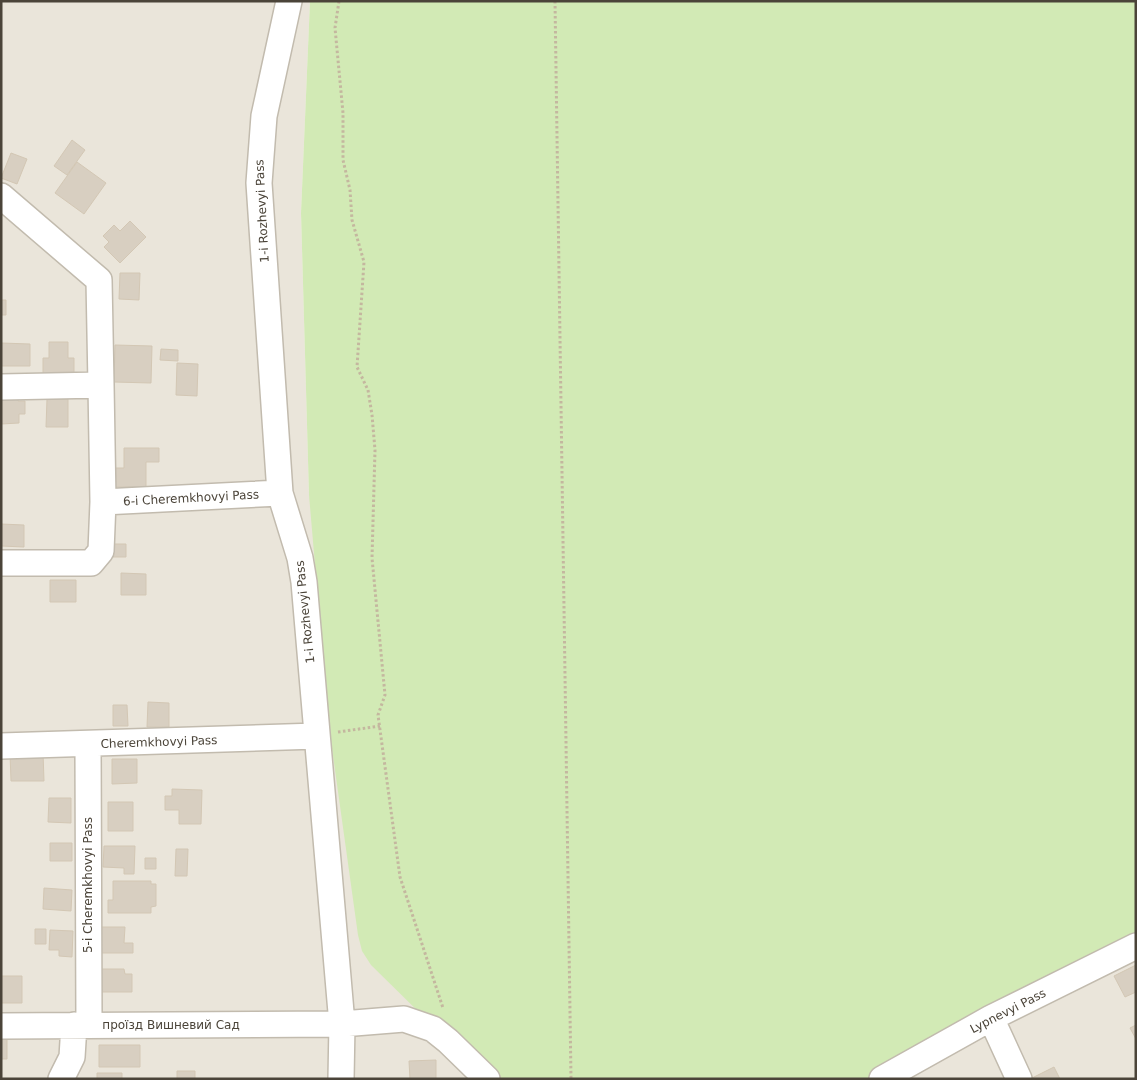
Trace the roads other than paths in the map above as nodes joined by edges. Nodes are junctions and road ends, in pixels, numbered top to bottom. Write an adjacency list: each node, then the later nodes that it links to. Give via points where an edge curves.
1 (289, 1): 5 (street, 1-i Rozhevyi Pass, via 264,116 259,183)
2 (1, 196): 3 (street, via 99,280)
3 (101, 385): 4 (street); 6 (street)
4 (1, 387)
5 (280, 493): 6 (street, 6-i Cheremkhovyi Pass); 8 (street, 1-i Rozhevyi Pass, via 304,582)
6 (103, 502): 7 (street, via 101,551 91,563)
7 (1, 563)
8 (317, 736): 9 (street, Cheremkhovyi Pass); 13 (street, 1-i Rozhevyi Pass)
9 (88, 744): 10 (street, Cheremkhovyi Pass); 14 (street, 5-i Cheremkhovyi Pass)
10 (1, 746)
11 (1136, 946): 12 (street, Lypnevyi Pass)
12 (991, 1018): 19 (street, Lypnevyi Pass); 20 (street)
13 (342, 1024): 14 (street, проїзд Вишневий Сад); 17 (street, 1-i Rozhevyi Pass); 18 (street, via 404,1019 428,1027 448,1041)
14 (81, 1025): 15 (street, проїзд Вишневий Сад); 16 (street, 5-i Cheremkhovyi Pass)
15 (1, 1026)
16 (70, 1072)
17 (341, 1079)
18 (487, 1079)
19 (882, 1079)
20 (1019, 1079)

